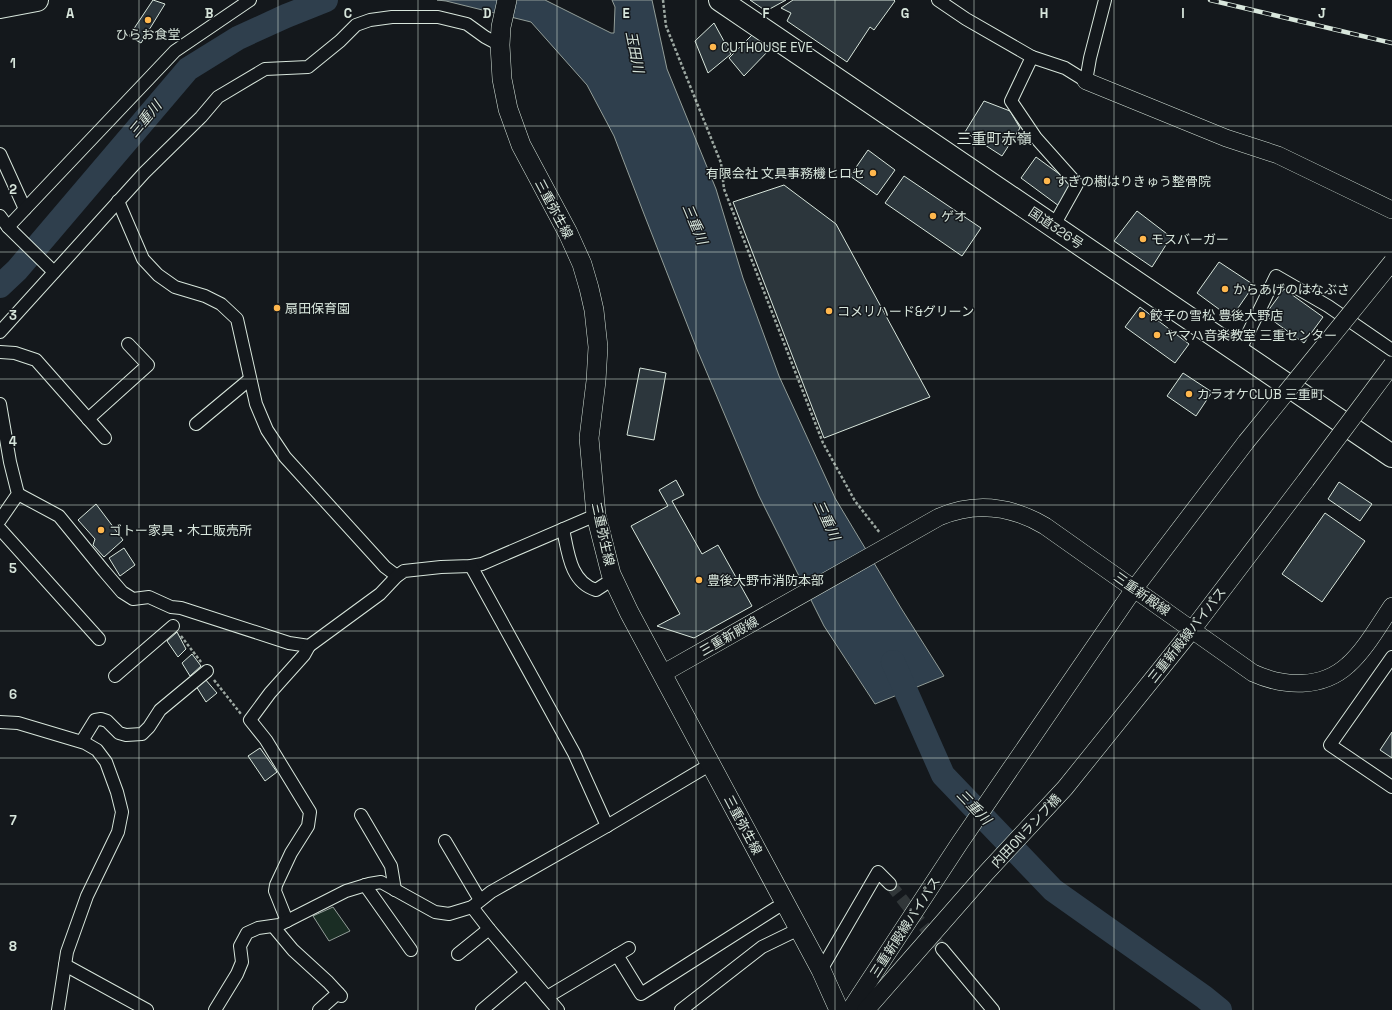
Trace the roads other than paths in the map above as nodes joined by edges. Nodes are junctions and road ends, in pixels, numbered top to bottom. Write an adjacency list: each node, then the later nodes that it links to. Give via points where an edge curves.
1 (37, 0): 7 (highway)
2 (250, 0): 13 (street, via 175,51)
3 (507, 0): 8 (main road, 三重弥生線)
4 (720, 0): 16 (highway, 国道326号)
5 (938, 0): 9 (street)
6 (1105, 0): 10 (street)
7 (0, 7)
8 (500, 42): 12 (street, via 485,37 467,24 438,17 392,17 356,25 308,67 265,69 218,97 202,117); 32 (main road, 三重弥生線, via 504,94 513,127 582,264 594,310 598,347 589,438)
9 (1032, 57): 10 (street, via 1065,68); 16 (street, via 1011,101 1036,138 1077,184)
10 (1086, 81): 14 (main road, via 1226,138 1278,154)
11 (0, 154): 13 (street)
12 (118, 201): 18 (street); 25 (street, via 143,259 158,275 176,287 221,304 237,319)
13 (25, 209): 15 (street)
14 (1392, 210)
15 (3, 222): 18 (street)
16 (1054, 227): 23 (highway, 国道326号)
17 (1392, 262): 39 (main road, bridge, via 1246,442)
18 (52, 270): 19 (street)
19 (0, 332)
20 (128, 344): 27 (street, via 148,365)
21 (1392, 350): 23 (street, via 1328,306 1276,276)
22 (0, 352): 27 (street, via 16,353 36,360)
23 (1239, 352): 30 (highway, 国道326号)
24 (1392, 365): 42 (main road, 三重新殿線バイパス, bridge)
25 (250, 379): 28 (street); 37 (street, via 256,404 267,430 285,457 385,567)
26 (0, 404): 31 (street)
27 (88, 419): 29 (street)
28 (196, 424)
29 (105, 438)
30 (1392, 456)
31 (18, 494): 33 (street); 44 (street, via 59,516 122,592 133,599 149,597 171,607 289,643)
32 (596, 515): 35 (street); 38 (main road, 三重弥生線)
33 (0, 520)
34 (0, 529): 43 (street)
35 (563, 529): 36 (street, via 482,564); 38 (street, via 572,567 588,588 596,590)
36 (471, 566): 37 (street, via 404,571); 55 (street, via 574,753)
37 (397, 576): 44 (street, via 380,594)
38 (613, 579): 47 (main road, 三重弥生線)
39 (1134, 589): 42 (main road, 三重新殿線); 47 (main road, 三重新殿線, via 1045,526 1022,515 996,508 965,508 939,517); 76 (main road, 三重新殿線バイパス, via 959,844)
40 (1392, 606): 42 (main road, 三重新殿線, via 1348,666 1326,679 1311,682 1290,684 1253,674)
41 (173, 626): 48 (street)
42 (1192, 630): 53 (main road, 三重新殿線バイパス)
43 (99, 639)
44 (309, 646): 63 (street, via 250,720 266,740 310,812 308,826 291,853 276,885 275,891)
45 (1392, 657): 52 (street, via 1330,745)
46 (207, 671): 50 (street, via 160,710 142,734 119,733 107,720 100,719 95,720)
47 (662, 674): 51 (main road, 三重弥生線)
48 (114, 676)
49 (0, 722): 50 (street, via 18,723)
50 (82, 741): 72 (street, via 98,750 106,762 122,812 118,832 87,896 67,952)
51 (710, 764): 55 (street); 62 (main road, 三重弥生線)
52 (1392, 787)
53 (1065, 788): 57 (main road, 内田ONランプ橋)
54 (361, 815): 60 (street, via 391,866)
55 (607, 826): 61 (street, via 490,892)
56 (445, 841): 61 (street)
57 (986, 873): 76 (main road, 三重新殿線バイパス)
58 (890, 884): 73 (street, via 878,872)
59 (364, 885): 60 (street, via 381,882); 63 (street, via 346,891); 69 (street)
60 (395, 890): 61 (street, via 435,912 449,914)
61 (476, 904): 65 (street)
62 (786, 904): 66 (main road, 三重弥生線); 71 (street, via 641,994)
63 (287, 921): 64 (street)
64 (273, 926): 79 (street, via 247,932 240,946 242,962); 80 (street, via 293,950 339,994)
65 (489, 929): 70 (street); 74 (street)
66 (799, 929): 73 (main road, 三重弥生線); 83 (street, via 762,947)
67 (629, 948): 71 (street)
68 (942, 949): 85 (street)
69 (411, 950)
70 (458, 954)
71 (617, 955): 75 (street)
72 (65, 965): 77 (street); 78 (street)
73 (821, 970): 84 (main road, 三重弥生線)
74 (526, 973): 75 (street); 81 (street)
75 (547, 997): 82 (street)
76 (858, 1006)
77 (58, 1010)
78 (147, 1010)
79 (215, 1010)
80 (319, 1010)
81 (482, 1010)
82 (558, 1010)
83 (681, 1010)
84 (839, 1010)
85 (993, 1010)

